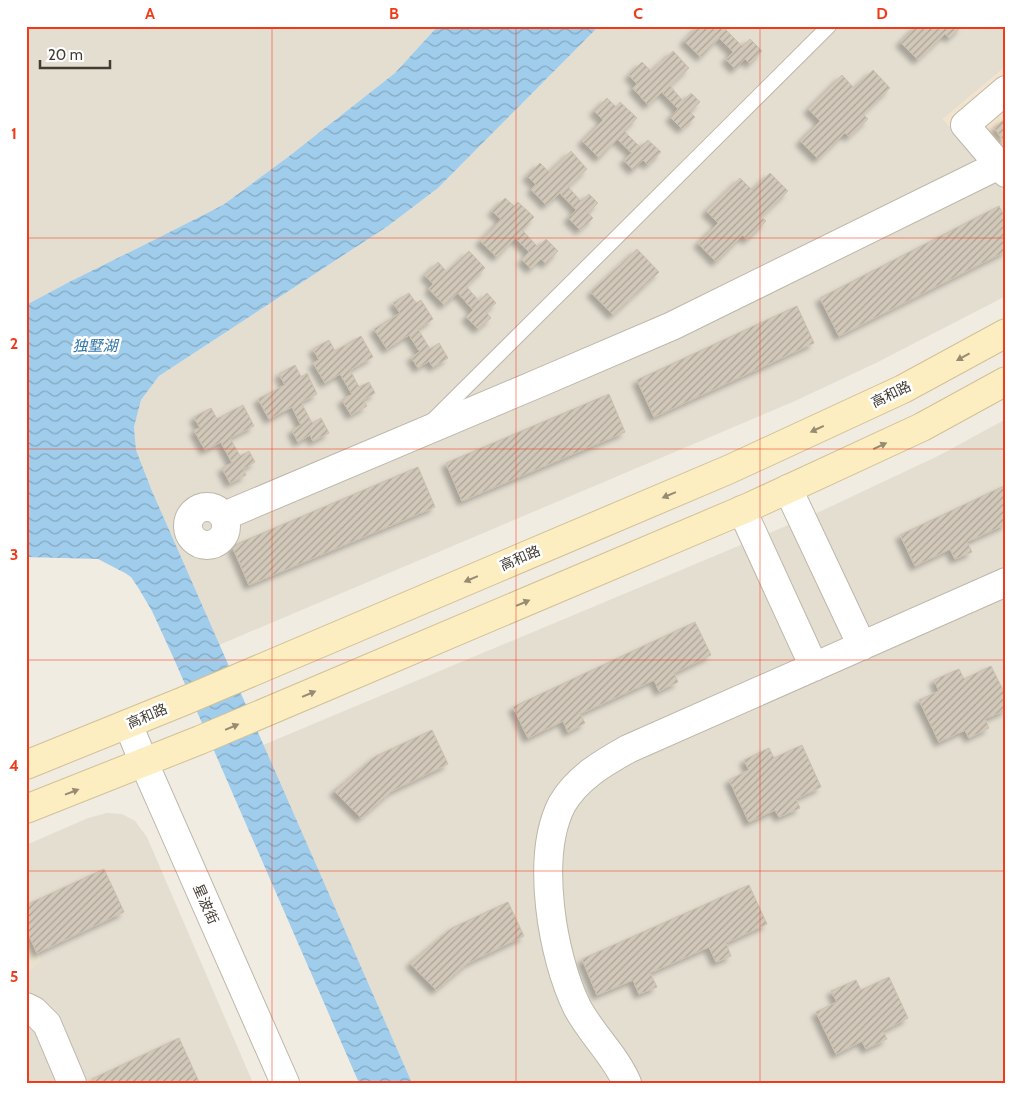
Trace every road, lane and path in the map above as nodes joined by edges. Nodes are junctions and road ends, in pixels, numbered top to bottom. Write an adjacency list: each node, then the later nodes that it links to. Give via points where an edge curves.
1 (829, 26): 6 (lane)
2 (1006, 90): 3 (street, via 965,125)
3 (1002, 169): 6 (street, via 672,326)
4 (1006, 333): 13 (main road, 高和路, one-way to 13, via 903,389 730,469)
5 (1006, 381): 7 (main road, one-way to 5, via 922,427)
6 (418, 434): 9 (street)
7 (788, 489): 8 (main road); 11 (street)
8 (742, 510): 12 (street); 14 (main road, one-way to 8)
9 (224, 516)
10 (1006, 582): 11 (street)
11 (862, 646): 12 (street)
12 (814, 667): 20 (street, via 628,749 584,777 562,805 552,835 548,882 557,950 577,1006)
13 (128, 724): 14 (street, 星波街); 15 (main road, 高和路)
14 (144, 763): 16 (main road, one-way to 14); 19 (street, 星波街)
15 (26, 764)
16 (26, 809)
17 (26, 1007): 18 (street, via 48,1024)
18 (72, 1083)
19 (285, 1083)
20 (627, 1083)

